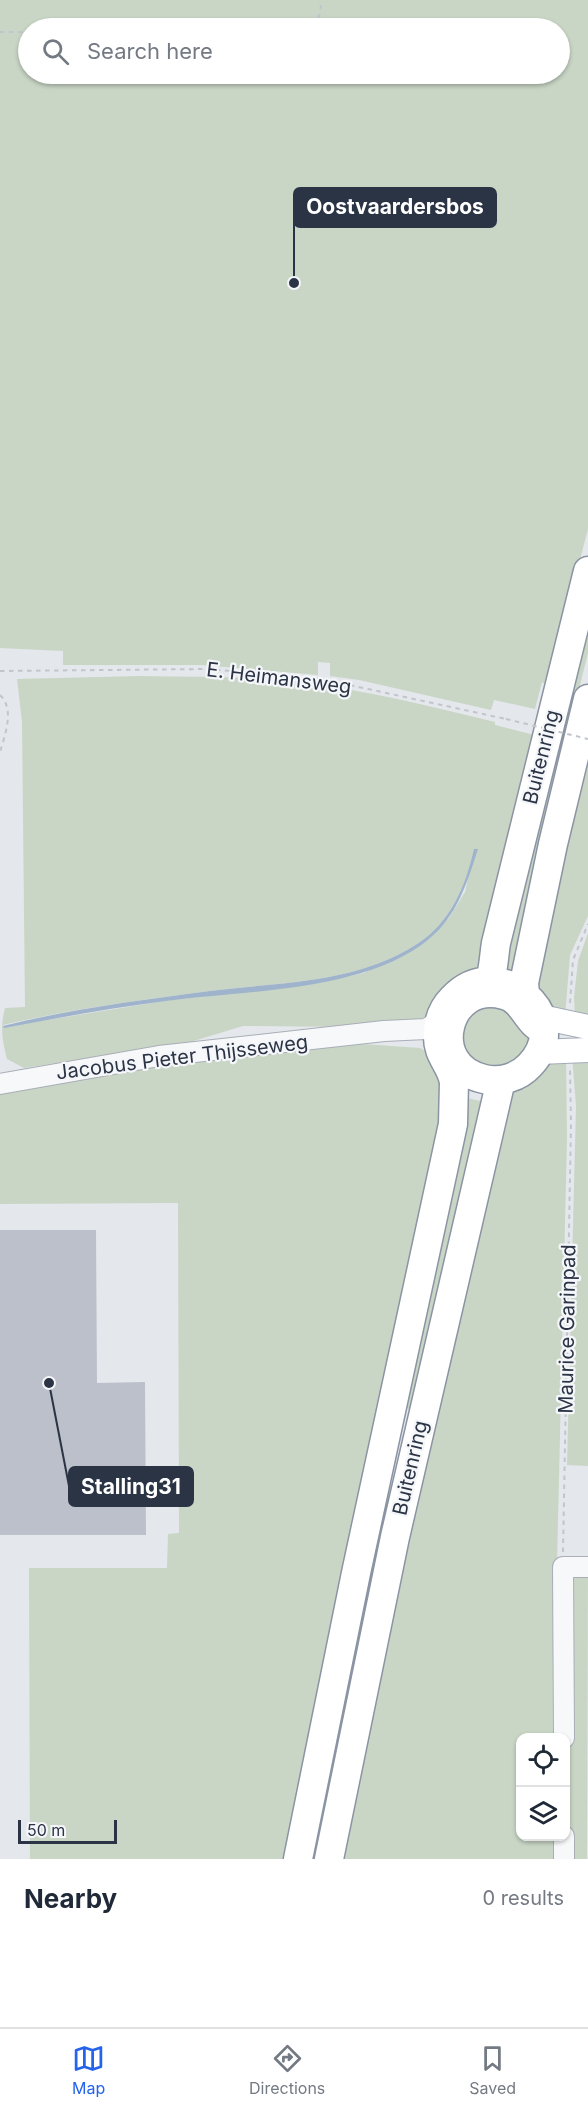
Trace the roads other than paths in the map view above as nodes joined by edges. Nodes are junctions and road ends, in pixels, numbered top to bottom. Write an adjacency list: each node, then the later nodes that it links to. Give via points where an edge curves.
1 (588, 571): 3 (highway, Buitenring)
2 (588, 699): 4 (highway, Buitenring, via 524,983)
3 (483, 986): 4 (highway, via 513,998 534,1024); 4 (highway, via 512,986); 5 (highway, via 457,994 446,1006)
4 (561, 1030): 6 (highway, via 524,1071)
5 (448, 1051): 6 (highway, via 482,1078); 7 (street, Jacobus Pieter Thijsseweg, via 426,1029 384,1031 159,1056); 11 (highway, Buitenring, via 463,1084)
6 (501, 1080): 12 (highway, Buitenring, via 395,1537)
7 (0, 1084)
8 (588, 1567): 9 (street, via 563,1567)
9 (564, 1733)
10 (564, 1841): 13 (street)
11 (298, 1859)
12 (329, 1859)
13 (564, 1859)

